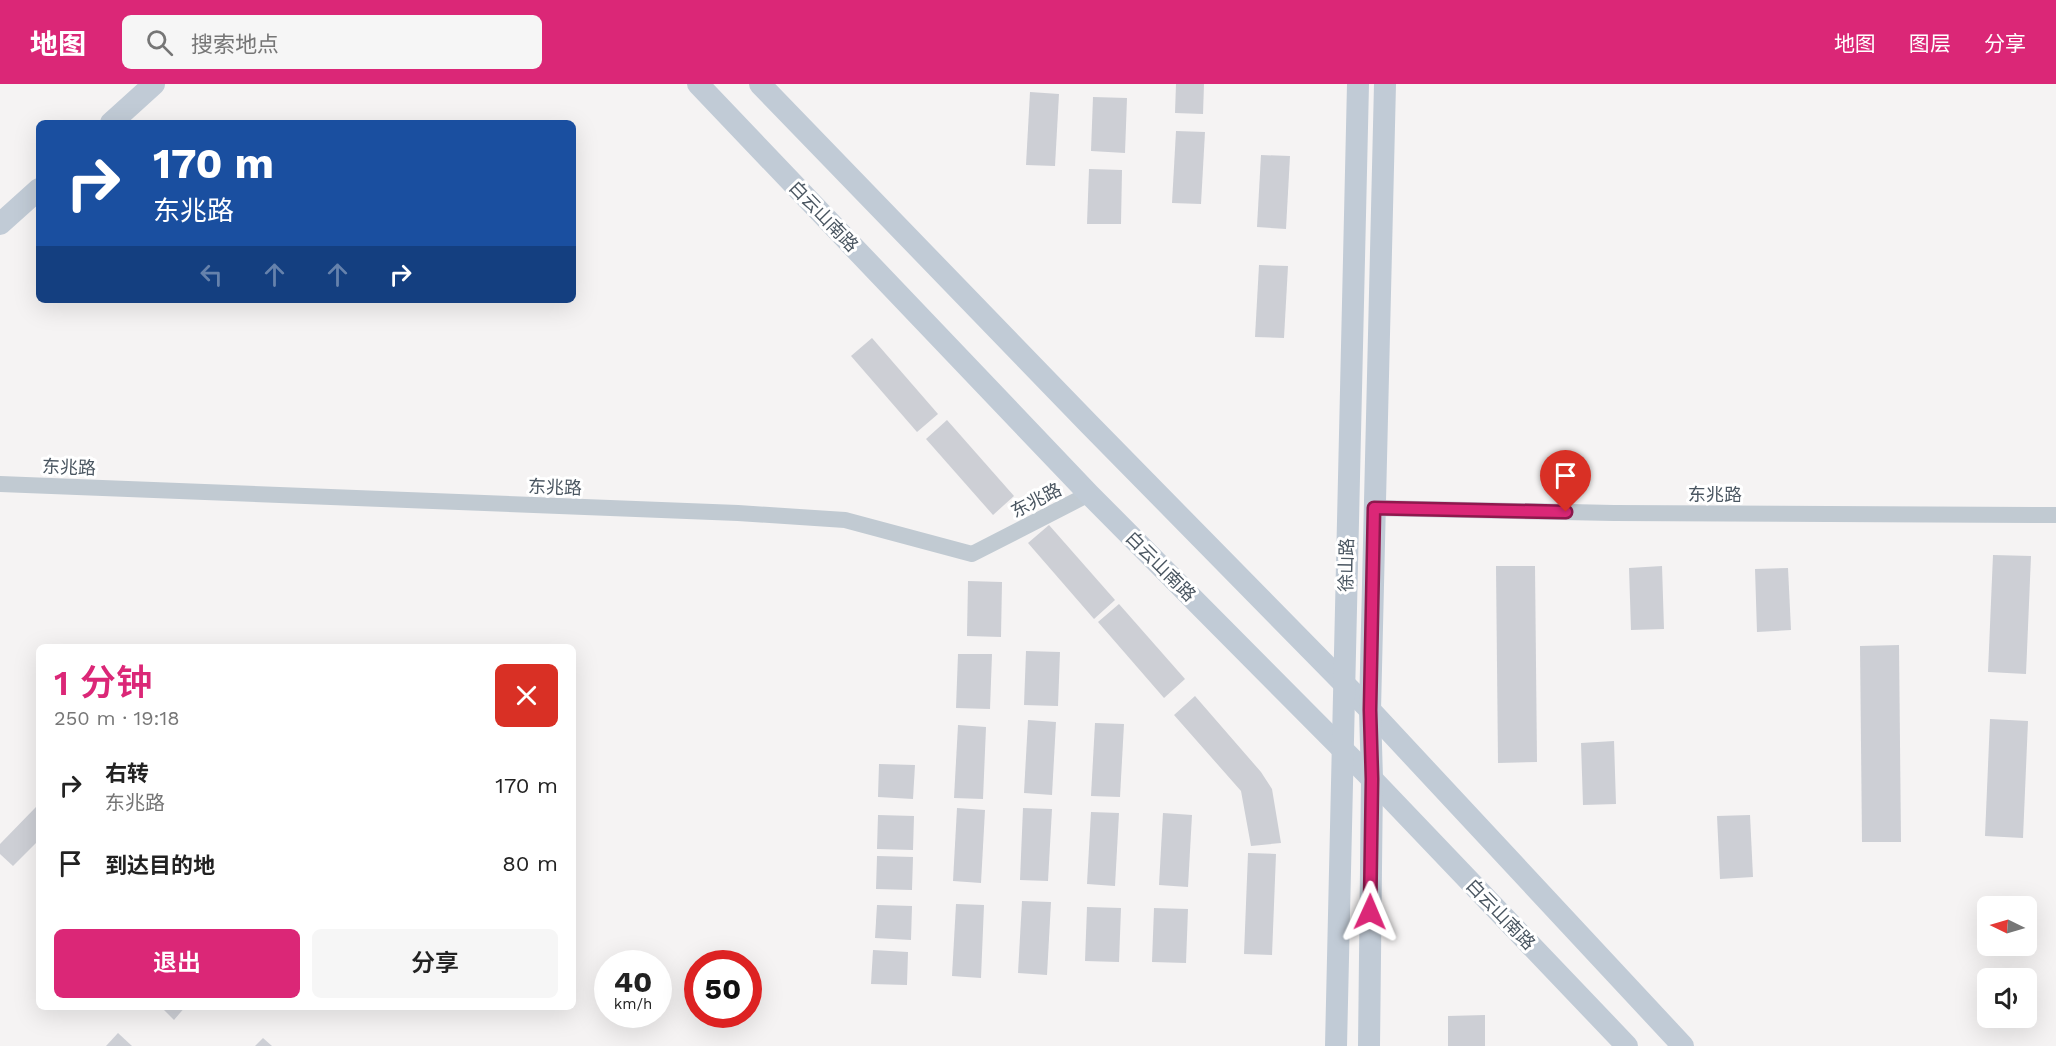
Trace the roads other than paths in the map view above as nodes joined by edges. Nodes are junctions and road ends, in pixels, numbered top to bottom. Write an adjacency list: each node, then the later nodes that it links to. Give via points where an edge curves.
1 (154, 84): 6 (main road)
2 (698, 84): 10 (main road, 白云山南路)
3 (760, 84): 13 (main road)
4 (1358, 84): 13 (main road, 徐山路)
5 (1385, 84): 11 (main road, 徐山路)
6 (114, 120)
7 (36, 192): 8 (main road)
8 (0, 224)
9 (0, 484): 10 (street, 东兆路, via 845,520 972,554)
10 (1089, 494): 15 (main road, 白云山南路)
11 (1374, 508): 12 (street, 东兆路); 14 (main road, 徐山路)
12 (2056, 515)
13 (1344, 683): 14 (main road); 15 (main road, 徐山路)
14 (1370, 710): 16 (main road, 徐山路); 20 (main road)
15 (1342, 748): 16 (main road, 白云山南路); 17 (main road, 徐山路)
16 (1372, 779): 18 (main road, 徐山路); 19 (main road, 白云山南路)
17 (1336, 1046)
18 (1369, 1046)
19 (1627, 1046)
20 (1683, 1046)

